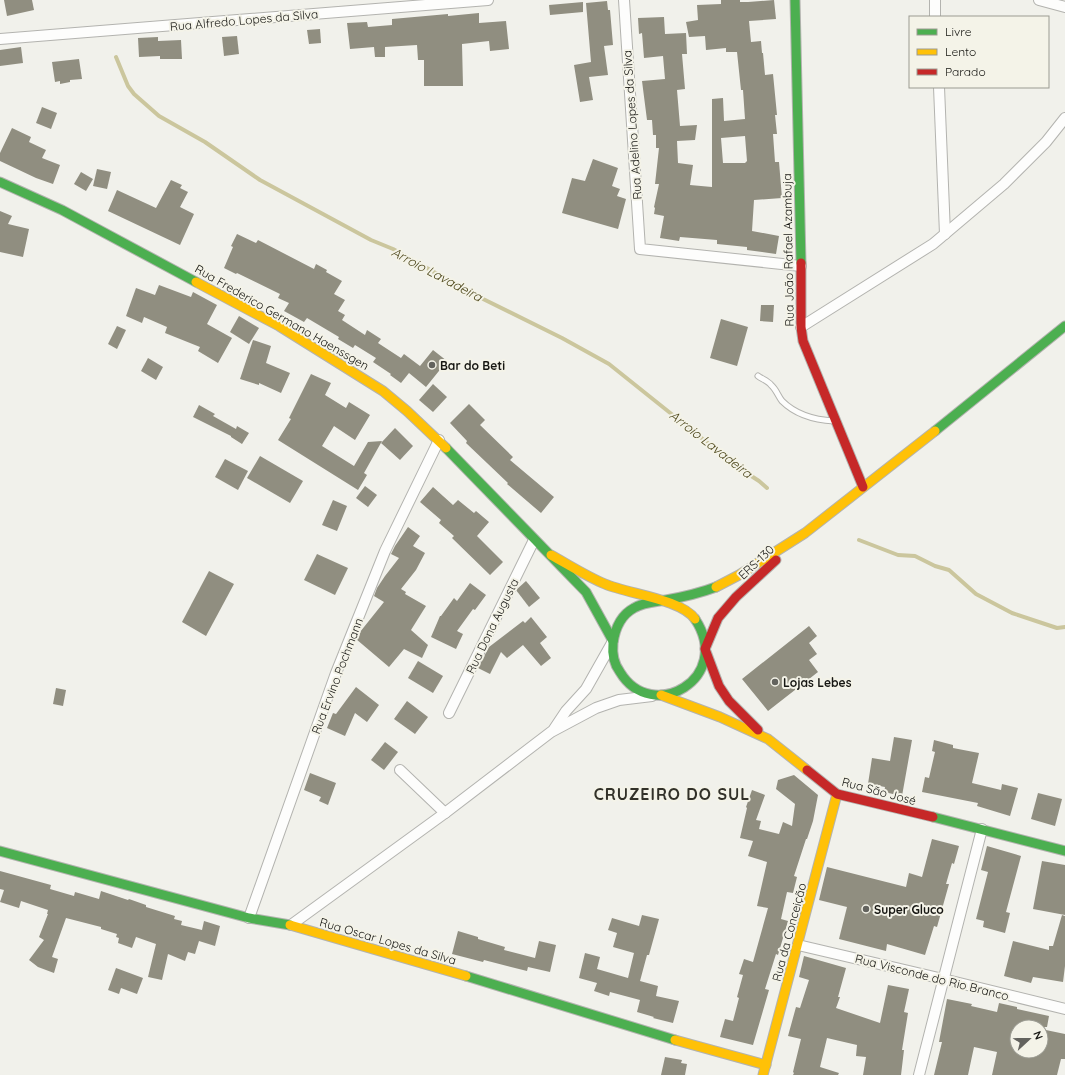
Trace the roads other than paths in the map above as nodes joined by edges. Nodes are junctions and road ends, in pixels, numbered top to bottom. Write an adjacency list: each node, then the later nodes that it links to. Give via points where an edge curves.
1 (488, 0): 8 (street, Rua Alfredo Lopes da Silva)
2 (624, 0): 13 (street, Rua Adelino Lopes da Silva, via 640,249)
3 (795, 0): 13 (main road, Rua João Rafael Azambuja)
4 (935, 0): 7 (street)
5 (1039, 0): 6 (street)
6 (1065, 7)
7 (936, 16)
8 (0, 39)
9 (939, 88): 12 (street)
10 (1065, 118): 12 (street, via 1046,142 1004,184)
11 (0, 182): 18 (main road, Rua Frederico Germano Haenssgen, via 62,210 279,326 383,391)
12 (945, 234): 15 (street)
13 (801, 266): 15 (main road, Rua João Rafael Azambuja)
14 (1065, 326): 19 (main road)
15 (801, 327): 17 (main road, Rua João Rafael Azambuja, via 802,341)
16 (758, 376): 17 (lane, via 772,385 781,400 791,409 819,420)
17 (835, 421): 19 (main road, Rua João Rafael Azambuja)
18 (439, 440): 21 (main road, Rua Frederico Germano Haenssgen); 36 (street, Rua Ervino Pochmann, via 385,551 336,673)
19 (863, 487): 20 (main road)
20 (804, 534): 23 (main road, ERS-130, via 736,578 699,593); 25 (main road, ERS-130, via 736,597 718,618)
21 (534, 540): 22 (main road, Rua Frederico Germano Haenssgen); 27 (street, Rua Dona Augusta)
22 (551, 555): 23 (main road, via 608,586 626,593); 24 (main road, via 586,592)
23 (664, 600): 24 (main road, via 643,603 626,614 615,631); 25 (main road, via 694,617 704,638)
24 (613, 641): 26 (main road, via 612,653 621,675 638,690); 28 (street, via 586,689 566,711)
25 (705, 649): 26 (main road, via 701,669 696,678 680,690); 29 (main road, via 719,686 729,701)
26 (661, 695): 28 (street, via 619,700); 29 (main road, Rua São José, via 720,717)
27 (449, 713)
28 (552, 732): 32 (street)
29 (768, 739): 31 (main road, Rua São José)
30 (400, 770): 32 (street)
31 (836, 794): 33 (main road, Rua São José); 38 (main road, Rua da Conceição)
32 (445, 814): 37 (street)
33 (982, 829): 34 (main road, Rua São José); 39 (street)
34 (1065, 850)
35 (0, 851): 36 (main road, Rua Oscar Lopes da Silva)
36 (249, 918): 37 (main road, Rua Oscar Lopes da Silva)
37 (291, 925): 41 (main road, Rua Oscar Lopes da Silva)
38 (798, 945): 39 (street, Rua Visconde do Rio Branco); 41 (main road, Rua da Conceição)
39 (943, 978): 40 (street, Rua Visconde do Rio Branco); 43 (street)
40 (1065, 1010)
41 (766, 1066): 42 (main road, Rua da Conceição)
42 (763, 1075)
43 (919, 1075)

